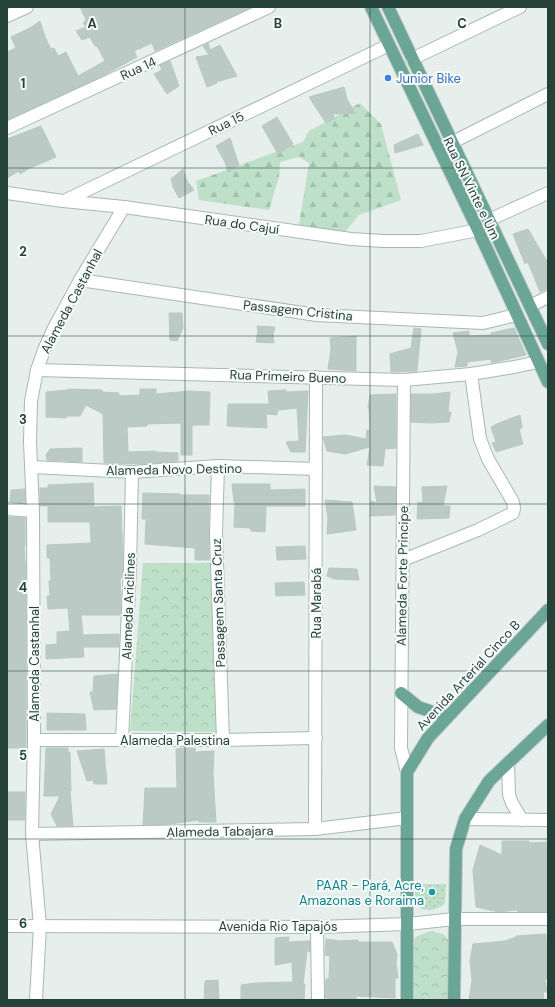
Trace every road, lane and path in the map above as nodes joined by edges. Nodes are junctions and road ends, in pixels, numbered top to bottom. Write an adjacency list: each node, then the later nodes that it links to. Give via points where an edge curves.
1 (27, 7): 6 (street)
2 (269, 7): 10 (street, Rua 14)
3 (520, 7): 8 (street)
4 (389, 8): 5 (main road); 8 (main road, Rua SN Vinte e Um)
5 (373, 12): 7 (main road, Rua SN Vinte e Um)
6 (7, 16)
7 (389, 45): 14 (street, Rua 15); 17 (main road, Rua SN Vinte e Um)
8 (412, 59): 11 (main road, Rua SN Vinte e Um)
9 (548, 94): 11 (street)
10 (7, 128)
11 (453, 142): 16 (main road, Rua SN Vinte e Um)
12 (7, 193): 14 (street, Rua do Cajuí)
13 (548, 193): 16 (street)
14 (63, 201): 15 (street, Rua do Cajuí)
15 (124, 207): 17 (street, Rua do Cajuí, via 351,239 421,241); 18 (street, Alameda Castanhal)
16 (489, 220): 20 (main road, Rua SN Vinte e Um)
17 (478, 230): 21 (main road, Rua SN Vinte e Um)
18 (80, 280): 21 (street, Passagem Cristina, via 317,315 483,323); 25 (street, Alameda Castanhal, via 54,328)
19 (548, 297): 20 (street)
20 (530, 306): 22 (main road, Rua SN Vinte e Um)
21 (516, 315): 23 (main road, Rua SN Vinte e Um)
22 (546, 340): 23 (main road)
23 (529, 343): 24 (main road, Rua SN Vinte e Um)
24 (538, 362): 26 (street, Rua Primeiro Bueno); 29 (main road, Rua SN Vinte e Um)
25 (37, 370): 27 (street, Rua Primeiro Bueno); 31 (street, Alameda Castanhal, via 31,401)
26 (471, 374): 28 (street, Rua Primeiro Bueno); 36 (street, via 480,439 488,459 513,502 513,513)
27 (316, 377): 28 (street, Rua Primeiro Bueno); 32 (street, Rua Marabá)
28 (404, 380): 36 (street, Alameda Forte Principe)
29 (548, 382)
30 (218, 466): 32 (street, Alameda Novo Destino); 33 (street, Alameda Novo Destino); 44 (street, Passagem Santa Cruz, via 216,534)
31 (32, 467): 33 (street, Alameda Novo Destino); 35 (street, Alameda Castanhal)
32 (316, 469): 41 (street, Rua Marabá)
33 (132, 472): 43 (street, Alameda Ariclines)
34 (7, 509): 35 (street)
35 (33, 511): 42 (street, Alameda Castanhal)
36 (403, 560): 38 (street, Alameda Forte Principe)
37 (548, 610): 39 (main road, Avenida Arterial Cinco B)
38 (401, 693): 39 (main road, via 418,707); 46 (street, Alameda Forte Principe, via 401,748)
39 (447, 717): 46 (main road, Avenida Arterial Cinco B, via 428,738)
40 (547, 726): 45 (main road)
41 (316, 738): 44 (street, Alameda Palestina); 51 (street, Rua Marabá)
42 (34, 740): 43 (street, Alameda Palestina); 52 (street, Alameda Castanhal)
43 (122, 740): 44 (street, Alameda Palestina)
44 (223, 740)
45 (508, 763): 48 (main road, via 489,781); 49 (street, via 509,795)
46 (407, 772): 47 (main road)
47 (407, 818): 51 (street, Alameda Tabajara); 55 (main road)
48 (465, 820): 49 (street); 53 (main road, via 456,849)
49 (522, 820): 50 (street)
50 (548, 820)
51 (315, 829): 52 (street, Alameda Tabajara)
52 (32, 834): 57 (street, Alameda Castanhal)
53 (454, 919): 54 (street, Avenida Rio Tapajós); 55 (street, Avenida Rio Tapajós); 62 (main road)
54 (548, 919)
55 (408, 924): 58 (street, Avenida Rio Tapajós); 61 (main road)
56 (7, 926): 57 (street, Avenida Rio Tapajós)
57 (40, 926): 58 (street, Avenida Rio Tapajós); 59 (street, Alameda Castanhal)
58 (318, 927): 60 (street)
59 (36, 1000)
60 (318, 1000)
61 (407, 1000)
62 (454, 1000)

